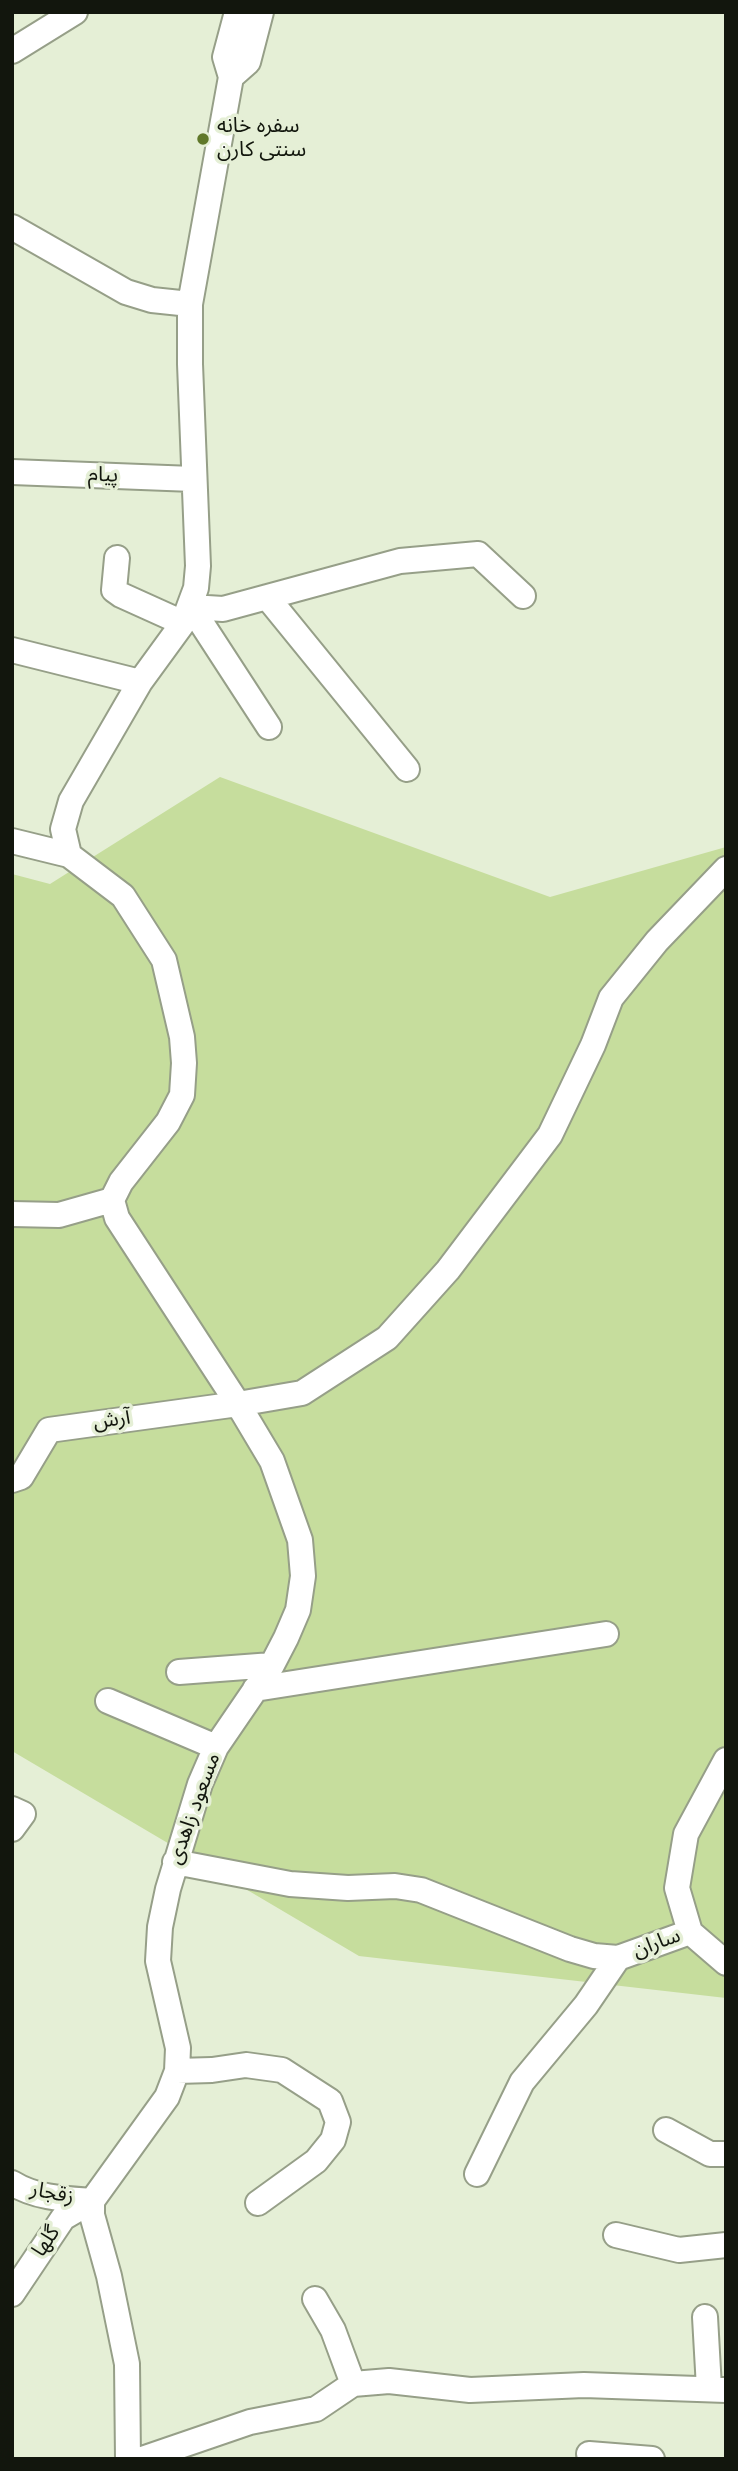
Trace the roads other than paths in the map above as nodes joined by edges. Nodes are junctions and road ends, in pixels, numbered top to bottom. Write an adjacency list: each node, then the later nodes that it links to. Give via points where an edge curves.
1 (75, 12): 4 (street)
2 (237, 12): 5 (street, via 225,57)
3 (261, 12): 5 (street, via 248,62)
4 (12, 51)
5 (231, 77): 7 (street)
6 (12, 228): 7 (street, via 126,292)
7 (190, 304): 9 (street)
8 (12, 472): 9 (street, پیام)
9 (193, 479): 13 (street, via 198,566)
10 (117, 558): 13 (street, via 114,590)
11 (523, 596): 12 (street, via 478,554 400,561)
12 (267, 597): 13 (street); 17 (street)
13 (187, 615): 15 (street); 16 (street)
14 (12, 650): 15 (street)
15 (140, 682): 19 (street, via 71,801 63,829)
16 (269, 727)
17 (407, 769)
18 (12, 841): 19 (street)
19 (69, 855): 21 (street, via 122,897 164,960 182,1037 182,1095)
20 (726, 869): 23 (street, آرش, via 657,941 611,998 550,1135 447,1270 387,1338 302,1393)
21 (112, 1200): 22 (street, via 60,1215); 23 (street, مسعود زاهدی, via 117,1218)
22 (12, 1214)
23 (238, 1404): 24 (street, آرش, via 50,1430 20,1477); 26 (street, مسعود زاهدی, via 272,1461 300,1540 303,1576 298,1610)
24 (12, 1480)
25 (606, 1634): 28 (street)
26 (272, 1665): 27 (street); 28 (street, مسعود زاهدی)
27 (179, 1671)
28 (255, 1689): 30 (street, مسعود زاهدی)
29 (108, 1701): 30 (street)
30 (216, 1747): 32 (street, مسعود زاهدی)
31 (726, 1760): 33 (street, via 686,1834 677,1888)
32 (174, 1862): 34 (street, via 290,1884 421,1890 570,1949); 36 (street, مسعود زاهدی, via 158,1961 178,2048)
33 (690, 1932): 34 (street, ساران); 35 (street, ساران)
34 (618, 1958): 39 (street, via 522,2082)
35 (726, 1963)
36 (177, 2071): 41 (street, مسعود زاهدی, via 167,2097); 42 (street, via 246,2065 282,2070 330,2101 338,2122 333,2140 316,2161)
37 (666, 2130): 38 (street, via 710,2154)
38 (726, 2154)
39 (477, 2174)
40 (12, 2183): 41 (street, زقجار, via 55,2198)
41 (92, 2201): 45 (street, گلها, via 63,2218); 51 (street, via 127,2364)
42 (258, 2203)
43 (616, 2235): 44 (street, via 679,2250)
44 (726, 2245)
45 (12, 2294)
46 (315, 2299): 48 (street, via 333,2330)
47 (705, 2316): 49 (street)
48 (353, 2384): 49 (street, via 389,2381 470,2390 584,2385); 52 (street, via 316,2409 250,2423)
49 (717, 2389)
50 (589, 2454): 53 (street)
51 (128, 2459)
52 (142, 2459)
53 (652, 2459)

